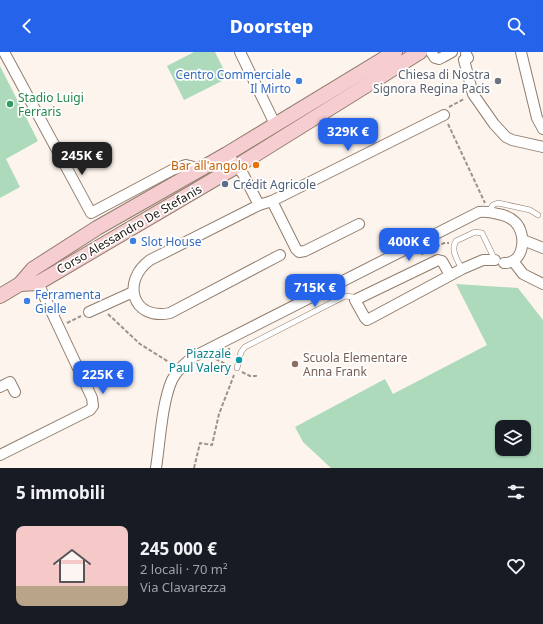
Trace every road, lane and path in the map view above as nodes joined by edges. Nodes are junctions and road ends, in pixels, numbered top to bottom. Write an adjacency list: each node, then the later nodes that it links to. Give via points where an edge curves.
1 (4, 52): 16 (street, via 90,213 172,170 186,165)
2 (240, 52): 11 (street)
3 (385, 52): 11 (main road, Corso Alessandro De Stefanis)
4 (420, 52): 15 (main road, Corso Alessandro De Stefanis)
5 (431, 52): 6 (street, via 437,59)
6 (452, 52)
7 (521, 52): 12 (street)
8 (466, 54): 9 (street, via 468,58 464,60)
9 (473, 94): 10 (path, via 449,107); 13 (street, via 506,137)
10 (444, 115): 17 (street); 19 (path)
11 (275, 124): 14 (main road, Corso Alessandro De Stefanis)
12 (543, 129)
13 (543, 147)
14 (227, 154): 15 (street); 16 (main road, Corso Alessandro De Stefanis)
15 (237, 166): 18 (street); 28 (main road, Corso Alessandro De Stefanis)
16 (202, 169): 29 (main road, Corso Alessandro De Stefanis, via 97,228 33,269)
17 (272, 201): 18 (street); 21 (street, via 296,249 301,252)
18 (259, 205): 31 (street, via 144,264)
19 (489, 211): 20 (lane, via 498,203 530,210); 22 (street, via 506,216 516,223); 38 (street, via 479,212 193,357)
20 (538, 215)
21 (359, 224)
22 (523, 240): 23 (street); 25 (street, via 521,251)
23 (543, 248)
24 (280, 255): 31 (street, via 170,313 156,314 144,310 138,305)
25 (504, 261): 26 (street, via 483,260); 26 (lane, via 482,233 475,232 454,244 453,250); 30 (street)
26 (462, 269): 27 (street)
27 (450, 276): 33 (street, via 442,261 438,260); 33 (street, via 367,320)
28 (38, 282): 29 (main road, Corso Alessandro De Stefanis); 36 (street)
29 (20, 284): 32 (main road, Corso Alessandro De Stefanis)
30 (543, 284)
31 (133, 292): 34 (street)
32 (0, 296)
33 (355, 300): 37 (lane, via 353,297 345,296 246,347 241,352)
34 (100, 307): 35 (street); 38 (path, via 140,344)
35 (90, 312): 36 (path)
36 (58, 327): 42 (street, via 92,398 92,409)
37 (237, 368)
38 (180, 369): 43 (street, via 173,378 166,401)
39 (233, 376): 44 (path, via 219,414 212,445 200,443)
40 (0, 386): 41 (street, via 10,382)
41 (15, 392)
42 (0, 455)
43 (156, 468)
44 (194, 468)

